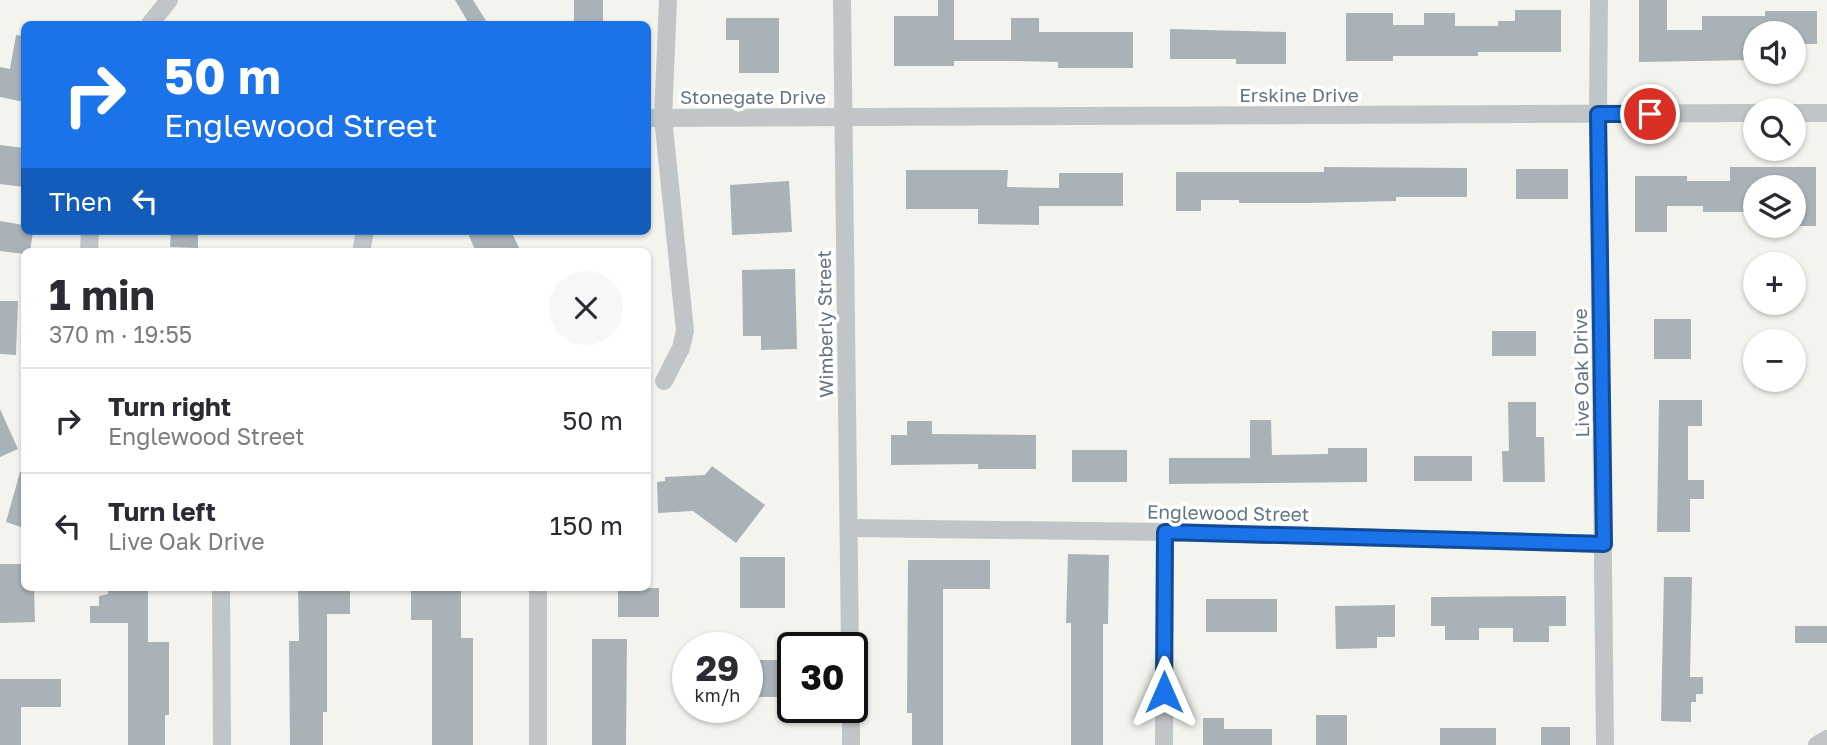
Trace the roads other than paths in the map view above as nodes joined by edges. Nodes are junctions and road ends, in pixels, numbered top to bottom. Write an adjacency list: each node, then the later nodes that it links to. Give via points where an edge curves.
1 (169, 0): 5 (street)
2 (668, 0): 10 (street, Stonegate Drive)
3 (842, 0): 11 (street, Wimberly Street)
4 (1599, 0): 9 (street, Live Oak Drive)
5 (152, 21)
6 (1743, 113): 9 (street, Erskine Drive)
7 (1806, 113): 8 (street)
8 (1827, 113)
9 (1598, 114): 11 (street, Erskine Drive); 15 (street, Live Oak Drive)
10 (655, 118): 11 (street, Stonegate Drive); 12 (street, via 685,319 681,348)
11 (843, 118): 13 (street, Wimberly Street)
12 (664, 381)
13 (850, 528): 14 (street, Englewood Street); 18 (street, Wimberly Street)
14 (1165, 532): 15 (street, Englewood Street); 24 (street)
15 (1604, 544): 25 (street, Live Oak Drive)
16 (221, 591): 21 (street)
17 (538, 591): 22 (street)
18 (850, 632)
19 (851, 723): 23 (street)
20 (1827, 739): 26 (street)
21 (222, 745)
22 (538, 745)
23 (851, 745)
24 (1164, 745)
25 (1605, 745)
26 (1818, 745)

